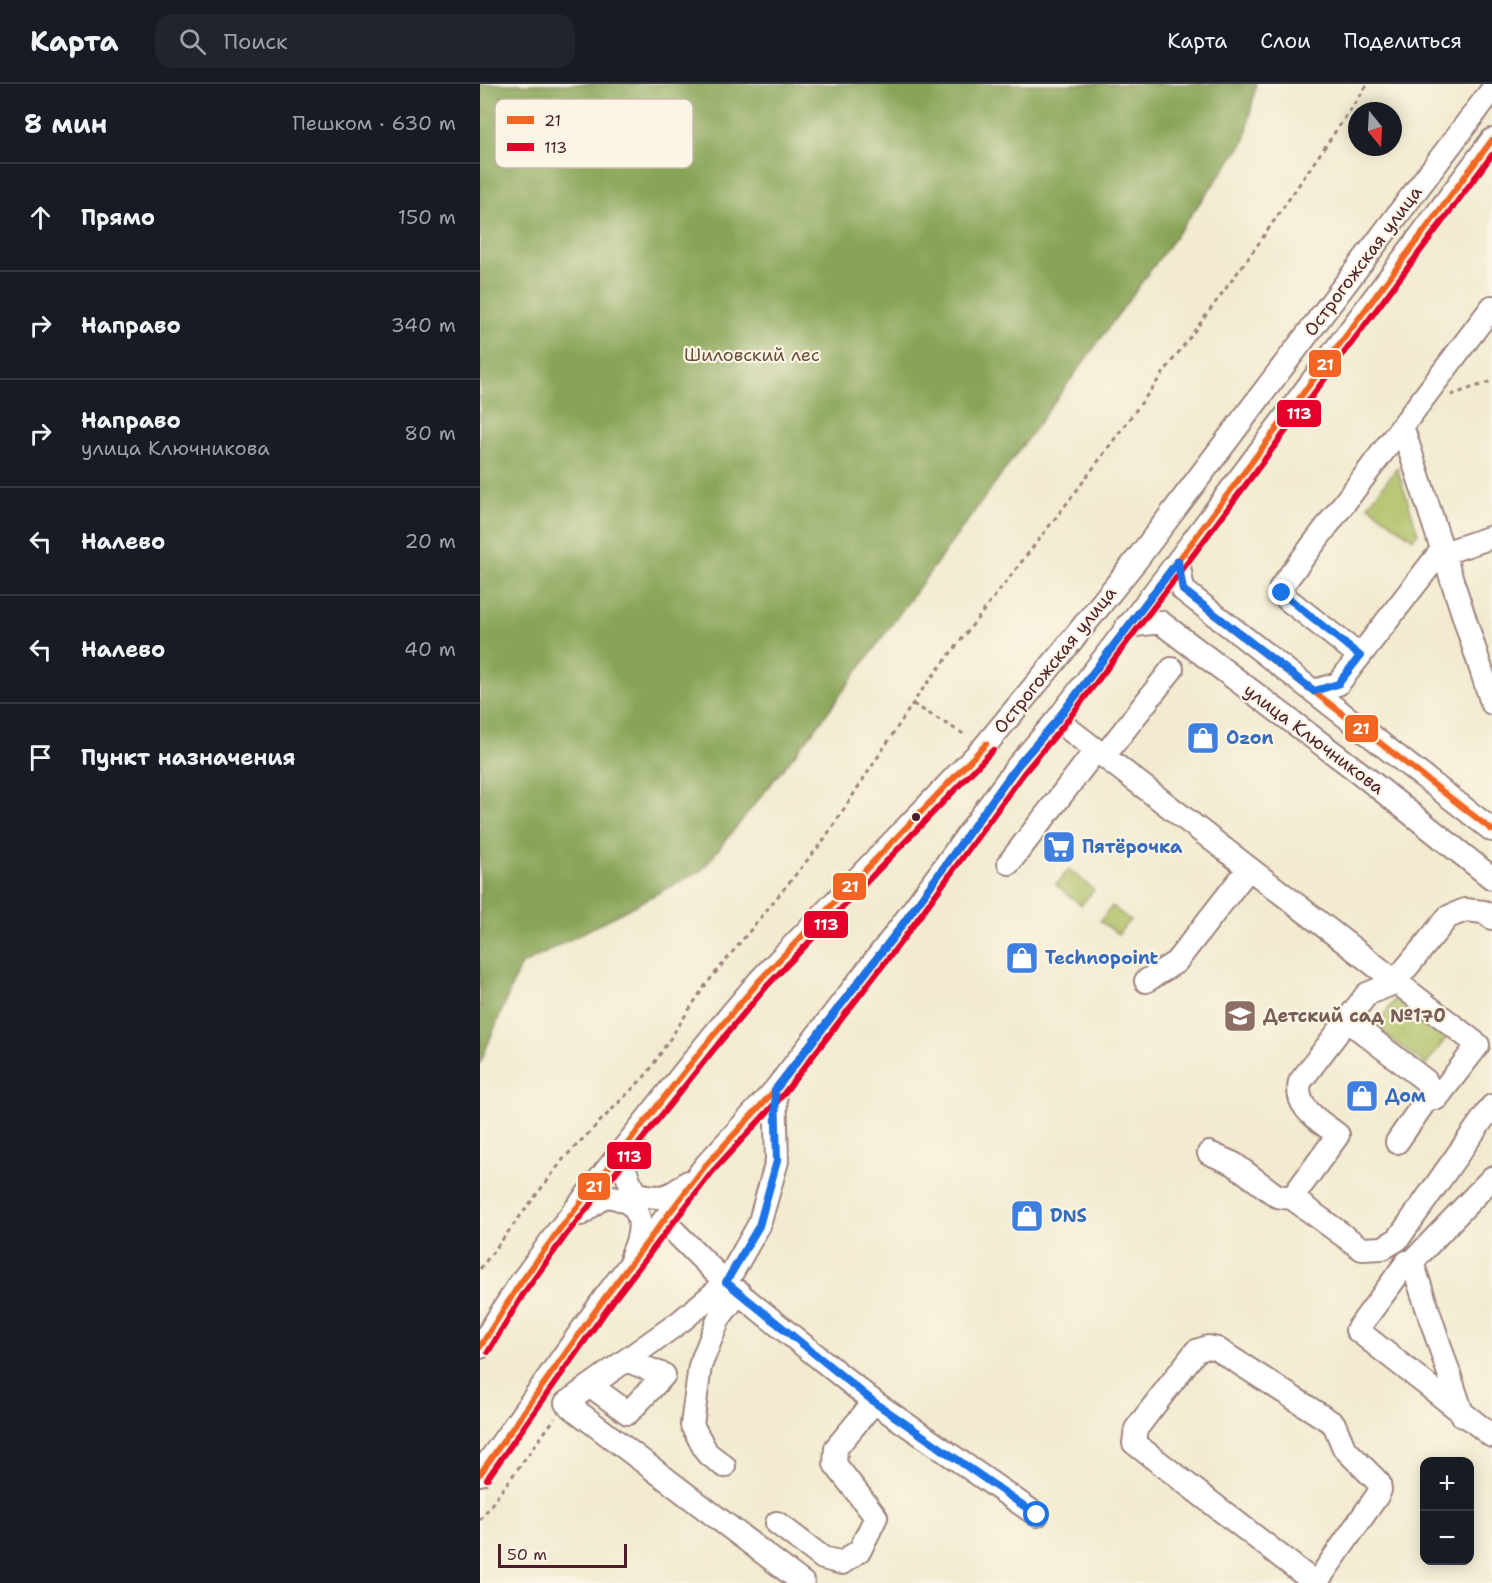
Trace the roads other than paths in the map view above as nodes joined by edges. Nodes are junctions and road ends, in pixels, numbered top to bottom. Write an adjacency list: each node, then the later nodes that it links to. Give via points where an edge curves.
1 (1492, 90): 29 (street, Острогожская улица, via 1138,558 1056,660 984,747 760,980)
2 (1492, 140): 7 (street)
3 (1492, 307): 4 (street)
4 (1402, 426): 6 (street); 9 (street, via 1281,588 1287,599)
5 (1492, 537): 6 (street)
6 (1443, 553): 9 (street); 13 (street)
7 (1178, 561): 8 (street); 12 (street, улица Ключникова, via 1183,590)
8 (1127, 626): 15 (street); 20 (street, улица Ключникова, via 1160,622)
9 (1360, 656): 11 (street)
10 (1172, 669): 16 (street)
11 (1338, 684): 12 (street); 14 (street)
12 (1314, 691): 14 (street, улица Ключникова)
13 (1492, 704)
14 (1339, 710): 17 (street, улица Ключникова)
15 (1057, 720): 16 (street); 26 (street, via 1017,766 897,932)
16 (1100, 753): 18 (street); 19 (street)
17 (1492, 830)
18 (1009, 863)
19 (1249, 868): 22 (street, via 1176,962); 23 (street)
20 (1492, 878)
21 (1492, 918): 23 (street, via 1484,912 1465,910 1448,917)
22 (1146, 981)
23 (1396, 981): 24 (street, via 1367,994); 25 (street)
24 (1347, 1020): 27 (street, via 1426,1081); 34 (street, via 1300,1082 1301,1105 1338,1135)
25 (1485, 1045): 27 (street, via 1437,1098)
26 (775, 1090): 32 (street); 39 (street, via 777,1161 759,1226)
27 (1431, 1093): 30 (street)
28 (1492, 1106): 34 (street, via 1398,1239 1383,1248 1362,1249)
29 (641, 1125): 32 (street, via 625,1159 625,1175 637,1194 672,1196); 36 (street, Острогожская улица)
30 (1398, 1142)
31 (1209, 1153): 34 (street, via 1234,1164 1276,1196)
32 (706, 1165): 35 (street)
33 (1492, 1178): 37 (street)
34 (1292, 1198)
35 (664, 1221): 38 (street); 39 (street)
36 (559, 1230): 38 (street, via 604,1196 630,1202 641,1221 639,1240); 40 (street, Острогожская улица)
37 (1412, 1262): 44 (street); 44 (street, via 1407,1262 1357,1330)
38 (621, 1278): 47 (street)
39 (732, 1287): 41 (street); 43 (street); 46 (street, via 700,1366 692,1425 707,1453)
40 (480, 1347)
41 (628, 1361): 42 (street); 42 (street, via 664,1375 628,1413)
42 (591, 1386): 50 (street, via 566,1403)
43 (874, 1402): 48 (street); 49 (street, via 836,1448 835,1464 876,1517 860,1550 842,1563 823,1558)
44 (1463, 1416): 45 (street)
45 (1492, 1436)
46 (724, 1466)
47 (480, 1474)
48 (1037, 1515)
49 (777, 1523)
50 (803, 1583)
51 (1315, 1583): 51 (street, via 1377,1496 1379,1483 1344,1448 1334,1424 1217,1349 1196,1351 1136,1429 1134,1443)

